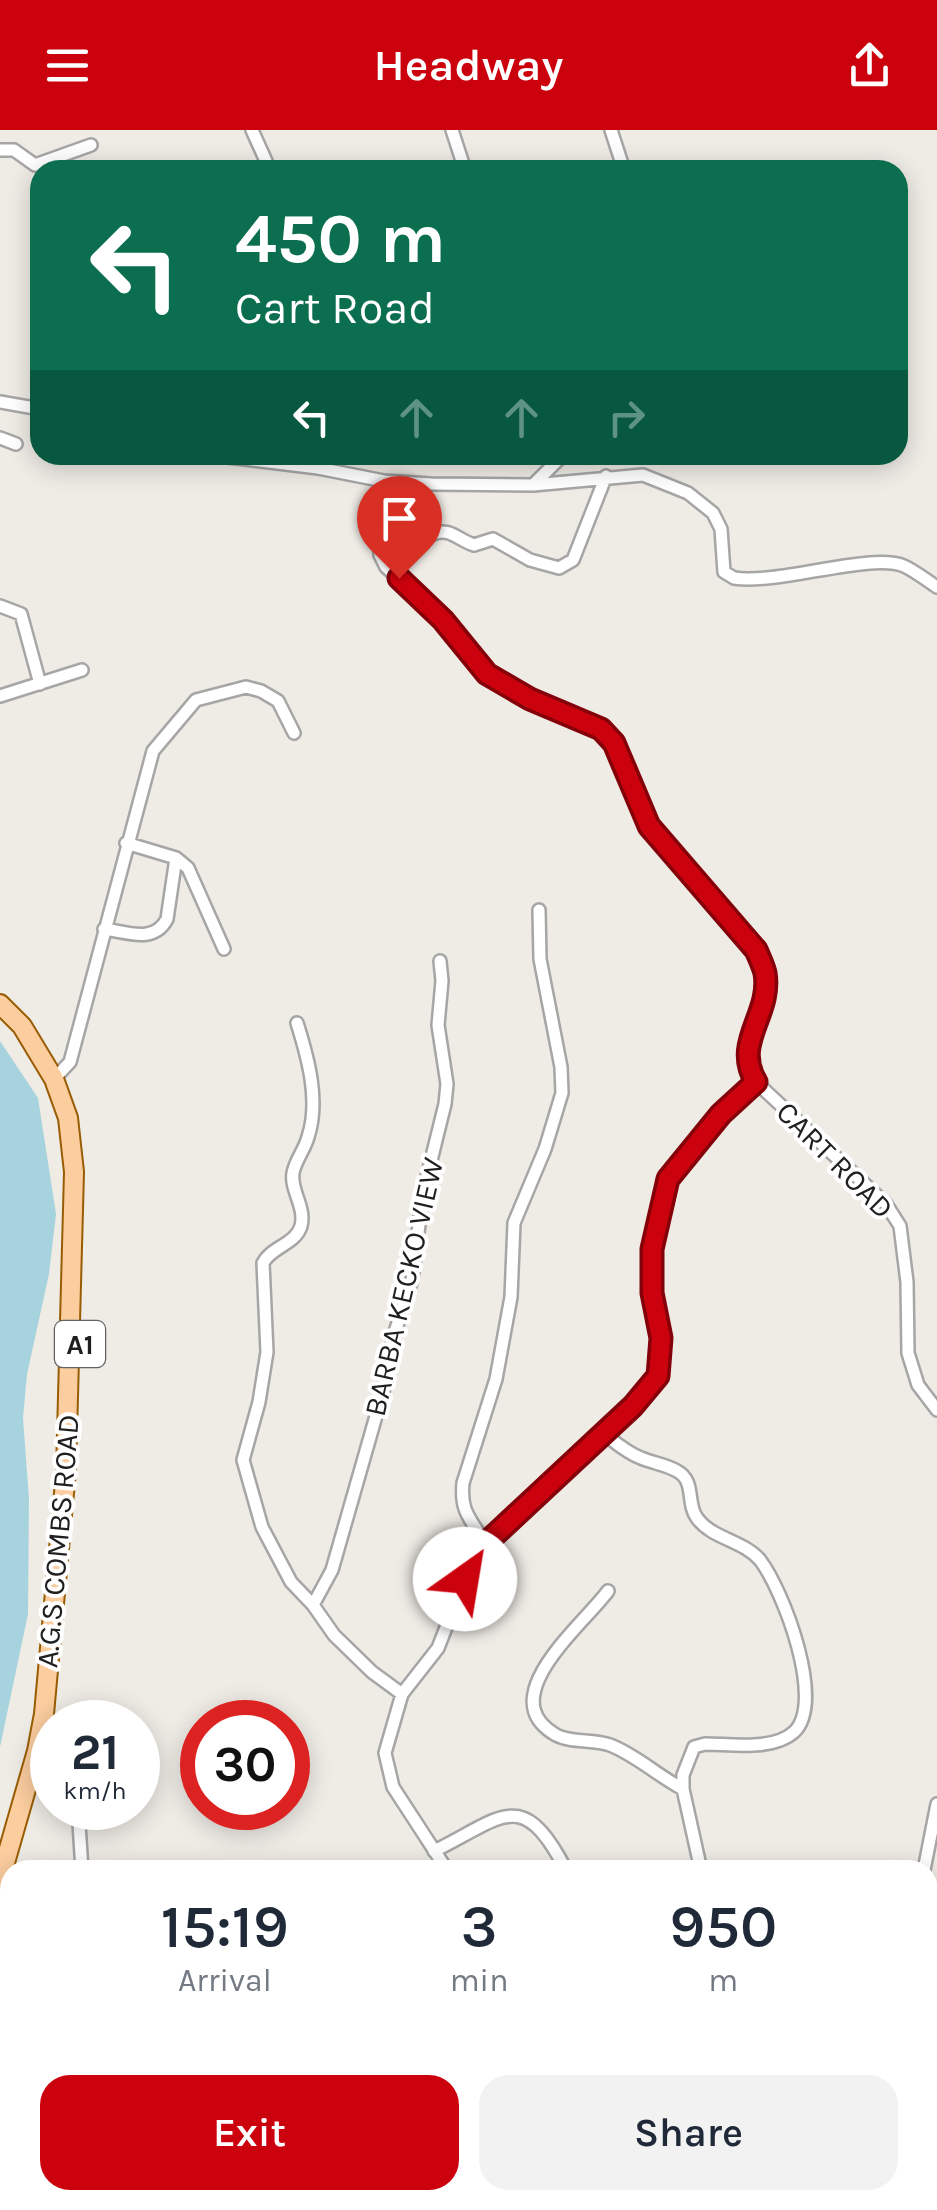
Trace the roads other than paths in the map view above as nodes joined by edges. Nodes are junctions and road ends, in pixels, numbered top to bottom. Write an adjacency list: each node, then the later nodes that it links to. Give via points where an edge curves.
1 (252, 130): 7 (street)
2 (452, 130): 8 (street)
3 (610, 130): 9 (street)
4 (91, 145): 6 (street)
5 (0, 150): 10 (street)
6 (49, 160)
7 (266, 160)
8 (462, 160)
9 (620, 160)
10 (30, 161)
11 (0, 402): 12 (street)
12 (30, 407)
13 (0, 438): 14 (street)
14 (16, 444)
15 (293, 465): 18 (street)
16 (553, 465): 19 (street)
17 (606, 476): 19 (street); 20 (street, via 573,560 559,568 493,539 474,544 442,530); 21 (street, via 643,475 688,493 712,513 721,530 724,572 734,578 884,562)
18 (384, 481): 19 (street); 37 (street, CART ROAD, via 379,527 386,567 443,620 487,674 601,729 614,743 649,826 756,950 765,992 747,1048)
19 (533, 485)
20 (432, 534)
21 (937, 587)
22 (0, 606): 24 (street, via 20,614)
23 (82, 670): 24 (street)
24 (40, 684): 25 (street)
25 (0, 696)
26 (294, 733): 27 (street, via 278,701 261,690 246,687 196,700 153,751)
27 (126, 844): 28 (street); 30 (street)
28 (176, 858): 30 (street, via 163,927 148,936); 31 (street, via 188,868)
29 (539, 910): 40 (street, via 540,959 562,1093 514,1223 511,1297 496,1379 463,1484 465,1514)
30 (104, 928): 36 (street, via 70,1062)
31 (224, 949)
32 (440, 961): 42 (street, BARBA KECKO VIEW, via 438,1025 447,1084 412,1280 332,1570)
33 (0, 996): 36 (main road, A.G.S COMBS ROAD / A1, via 53,1060)
34 (0, 1004): 36 (main road, A.G.S COMBS ROAD / A1)
35 (297, 1023): 42 (street, via 314,1112 293,1172 302,1220 296,1235 263,1263 267,1352 243,1460 275,1555)
36 (57, 1077): 44 (main road, A.G.S COMBS ROAD / A1, via 74,1116 84,1175 79,1390)
37 (756, 1082): 38 (street, CART ROAD, via 886,1204 900,1226 908,1353 918,1386); 39 (street, via 668,1179 652,1249 658,1376)
38 (937, 1410)
39 (603, 1434): 40 (street); 46 (street, via 636,1456 678,1471 687,1480 696,1518 758,1558 786,1615 807,1687 795,1731 775,1742 694,1748)
40 (485, 1544): 43 (street, via 438,1648)
41 (608, 1590): 46 (street, via 536,1678 536,1711 553,1733 606,1743)
42 (313, 1606): 43 (street, via 354,1656)
43 (402, 1694): 49 (street, via 385,1753 394,1786)
44 (49, 1700)
45 (30, 1776): 50 (main road, A1)
46 (683, 1789): 54 (street)
47 (937, 1804): 55 (street)
48 (79, 1830): 51 (street)
49 (434, 1851): 52 (street); 53 (street, via 487,1822 518,1815 543,1831)
50 (6, 1860)
51 (81, 1860)
52 (440, 1860)
53 (560, 1860)
54 (699, 1860)
55 (926, 1860)

